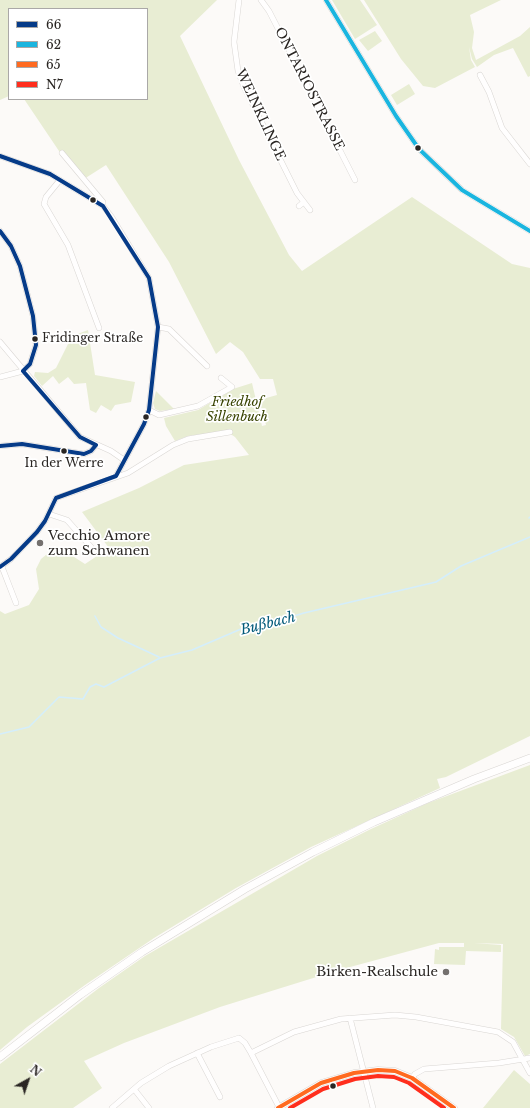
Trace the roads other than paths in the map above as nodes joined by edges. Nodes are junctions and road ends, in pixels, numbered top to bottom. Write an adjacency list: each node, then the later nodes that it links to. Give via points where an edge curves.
1 (239, 0): 10 (street, WEINKLINGE, via 234,42 238,71 297,193)
2 (261, 0): 9 (street, ONTARIOSTRASSE, via 291,53)
3 (326, 0): 15 (street, via 396,116 419,149 462,190)
4 (480, 76): 7 (street, via 490,92 502,128)
5 (62, 153): 11 (street, via 103,202)
6 (0, 156): 8 (street)
7 (530, 164)
8 (60, 180): 11 (street); 17 (street, via 46,197 44,204 68,245)
9 (355, 180)
10 (304, 202): 12 (street); 13 (street, WEINKLINGE)
11 (103, 206): 16 (street, via 149,278)
12 (299, 206)
13 (310, 210)
14 (0, 231): 20 (street, via 11,246 20,266 33,316 36,345 30,364)
15 (530, 232)
16 (158, 327): 19 (street, via 169,329); 23 (street)
17 (99, 328)
18 (0, 342): 20 (street)
19 (207, 366)
20 (23, 371): 21 (street); 25 (street, via 80,438)
21 (0, 377)
22 (221, 378): 23 (street, via 232,387 198,406 159,415)
23 (149, 410): 27 (street)
24 (230, 432): 28 (street, via 188,439 173,445 128,473)
25 (96, 445): 26 (street, via 84,454 22,444); 27 (street)
26 (0, 446)
27 (124, 460): 28 (street)
28 (116, 476): 29 (street, via 56,498)
29 (49, 514): 30 (street, via 67,520); 31 (street, via 36,532)
30 (91, 547)
31 (1, 567): 32 (street)
32 (16, 603)
33 (530, 758): 37 (main road, via 374,822 245,889 142,952 80,995)
34 (350, 1018): 36 (street, via 294,1032); 39 (street, via 416,1016 498,1032 513,1042); 40 (street)
35 (197, 1053): 36 (street, via 239,1038); 43 (street, via 149,1077); 44 (street)
36 (251, 1053): 47 (street)
37 (0, 1057)
38 (530, 1058): 39 (street)
39 (523, 1060): 41 (street); 42 (street, via 424,1069)
40 (365, 1071): 42 (street, via 388,1070); 47 (street, via 321,1083); 48 (street)
41 (530, 1073)
42 (412, 1078): 49 (street)
43 (134, 1089): 45 (street); 46 (street)
44 (220, 1097)
45 (112, 1108)
46 (149, 1108)
47 (279, 1108)
48 (373, 1108)
49 (454, 1108)

